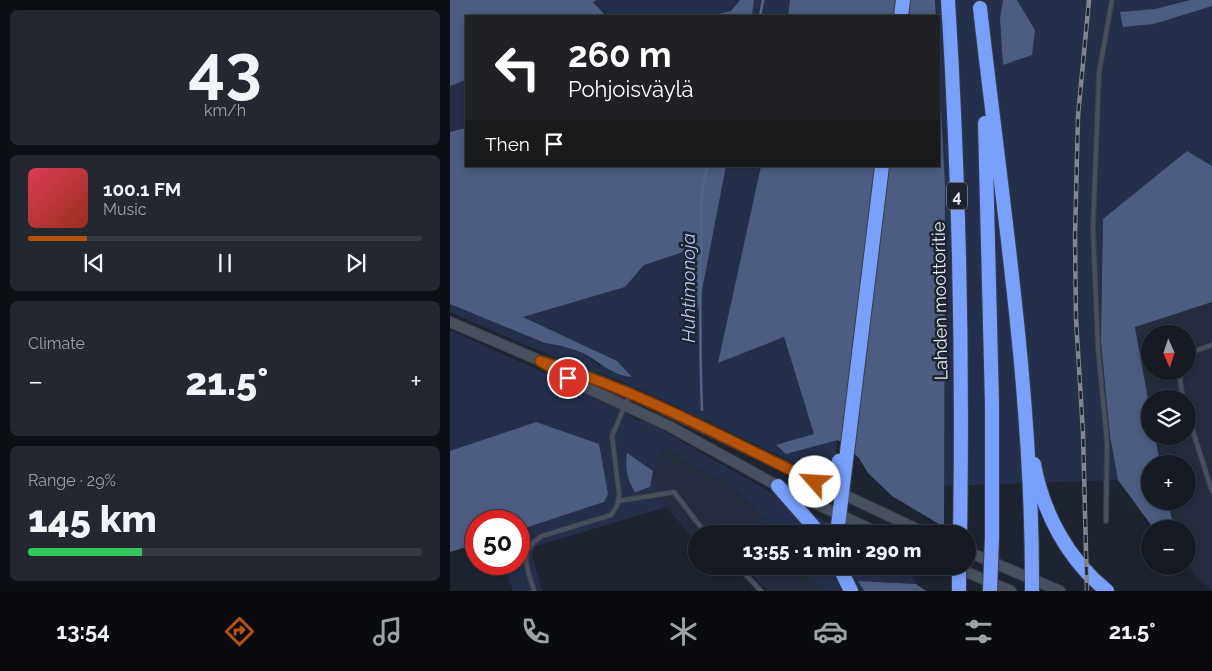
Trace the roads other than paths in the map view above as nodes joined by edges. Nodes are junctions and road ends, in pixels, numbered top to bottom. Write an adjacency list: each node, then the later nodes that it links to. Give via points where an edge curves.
1 (904, 0): 5 (highway)
2 (948, 0): 28 (highway, Lahden moottoritie / 4, via 956,166)
3 (1112, 0): 22 (lane, via 1099,73 1093,228 1098,349 1107,442)
4 (980, 4): 13 (highway); 40 (highway, 4, bridge, via 992,381)
5 (902, 15)
6 (882, 167): 15 (highway)
7 (450, 321): 10 (main road)
8 (1212, 345): 9 (lane)
9 (1196, 351)
10 (540, 361): 11 (main road, via 570,369); 12 (main road, via 568,378)
11 (630, 393): 12 (lane); 16 (main road)
12 (625, 404): 17 (main road); 20 (lane, via 612,436)
13 (1024, 409): 35 (highway); 43 (highway, via 1035,468 1051,519 1072,555)
14 (1196, 441): 18 (lane)
15 (846, 445): 16 (highway, via 838,470 830,479); 19 (highway)
16 (815, 482): 19 (main road)
17 (778, 486): 21 (main road); 24 (highway)
18 (1212, 491)
19 (840, 494): 21 (highway); 27 (main road)
20 (620, 501): 23 (lane, via 674,492); 36 (lane, via 611,515 532,541 526,551 525,563)
21 (838, 515): 25 (highway); 26 (main road)
22 (1106, 521)
23 (699, 525)
24 (812, 525)
25 (837, 525)
26 (861, 525)
27 (907, 525)
28 (960, 525)
29 (976, 556): 35 (main road)
30 (747, 575): 37 (lane)
31 (843, 575): 38 (highway)
32 (847, 575): 38 (highway)
33 (959, 575): 39 (highway, bridge)
34 (975, 575): 41 (main road)
35 (1032, 585): 42 (main road)
36 (534, 591)
37 (762, 591)
38 (851, 591)
39 (958, 591)
40 (990, 591)
41 (1012, 591)
42 (1060, 591)
43 (1107, 591)

